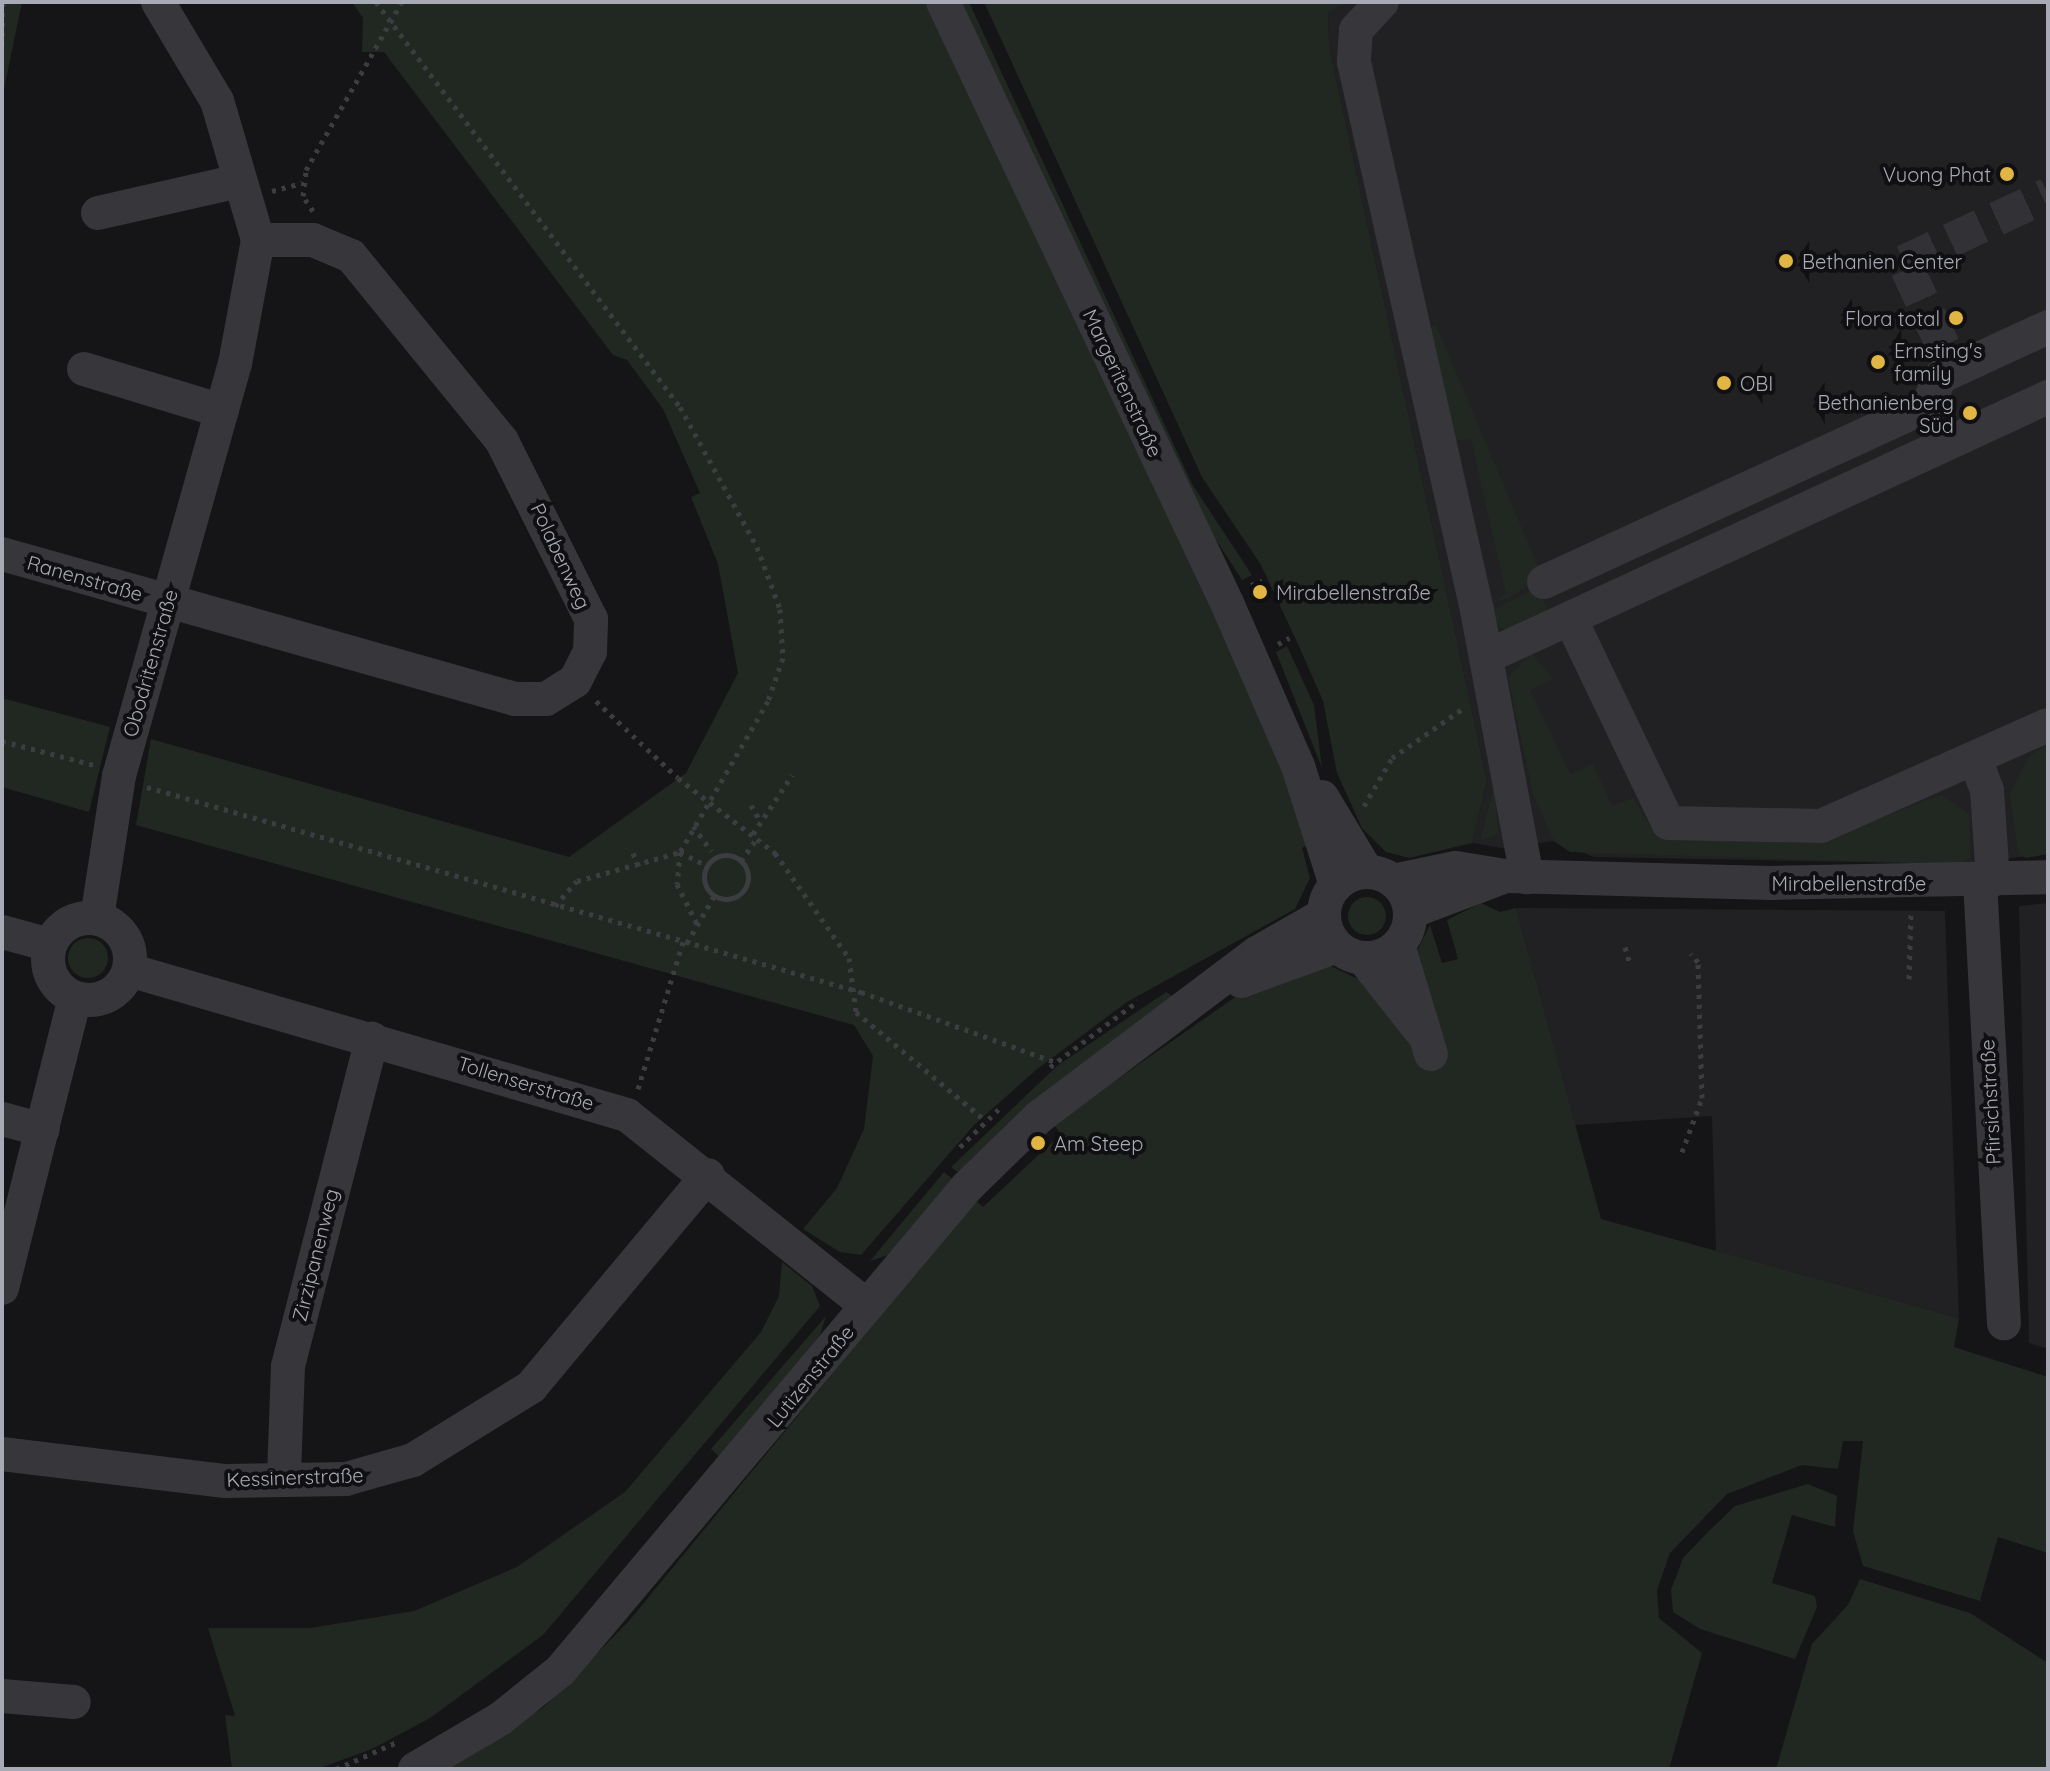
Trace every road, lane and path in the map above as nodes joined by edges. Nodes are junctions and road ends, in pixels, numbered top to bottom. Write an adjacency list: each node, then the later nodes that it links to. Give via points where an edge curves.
1 (3, 2): 8 (path)
2 (158, 2): 9 (street, Obodritenstraße, via 204,71)
3 (376, 2): 7 (path)
4 (402, 2): 7 (path)
5 (943, 2): 37 (street, Margeritenstraße)
6 (1382, 2): 31 (street, via 1356,30 1354,62)
7 (390, 24): 12 (path, via 306,170 303,196 313,211); 40 (path, via 680,407 757,547 780,609 783,658 768,701)
8 (2, 46)
9 (239, 181): 10 (street); 11 (street, Obodritenstraße)
10 (98, 213)
11 (258, 240): 12 (street, Polabenweg); 17 (street, Obodritenstraße)
12 (313, 240): 32 (street, Polabenweg, via 366,268 502,441 591,619 590,652)
13 (2047, 329): 14 (street)
14 (1946, 364): 18 (street); 19 (street, via 1928,405)
15 (84, 369): 17 (street)
16 (2048, 397): 18 (street)
17 (222, 411): 27 (street, Obodritenstraße)
18 (1966, 435): 20 (street)
19 (1784, 469): 20 (street); 21 (street)
20 (1818, 503): 26 (street)
21 (1618, 547): 24 (street); 26 (street)
22 (2, 554): 27 (street, Ranenstraße)
23 (1262, 581): 25 (path)
24 (1544, 582)
25 (1250, 586)
26 (1637, 587): 28 (street)
27 (168, 602): 32 (street, via 515,699 546,699); 39 (street, Obodritenstraße)
28 (1570, 618): 31 (street); 36 (street, via 1668,823 1821,826)
29 (1289, 638): 30 (path)
30 (1278, 644)
31 (1486, 657): 54 (street)
32 (575, 681): 40 (path)
33 (1466, 706): 42 (path, via 1392,758)
34 (2048, 725): 36 (street)
35 (2, 741): 39 (path)
36 (1975, 759): 56 (street, Pfirsichstraße, via 1987,790)
37 (1298, 766): 53 (street, Margeritenstraße); 59 (street, Margeritenstraße)
38 (792, 775): 43 (path)
39 (119, 776): 60 (path); 62 (street, Obodritenstraße)
40 (710, 804): 44 (path); 45 (path)
41 (751, 805): 43 (path)
42 (1362, 816)
43 (761, 822): 45 (path)
44 (693, 826): 47 (path); 48 (path)
45 (756, 836): 50 (path); 76 (path, via 849,958)
46 (668, 847): 48 (path)
47 (711, 851)
48 (680, 852): 51 (path); 52 (path, via 662,852); 63 (path, via 677,884)
49 (633, 853): 52 (path)
50 (741, 861): 51 (path, via 723,855); 58 (path, via 748,881 741,894)
51 (707, 866): 58 (path, via 704,879)
52 (639, 867): 60 (path, via 577,881)
53 (1380, 876): 54 (street, Mirabellenstraße, via 1456,868); 59 (street, Mirabellenstraße); 61 (street, Margeritenstraße)
54 (1516, 877): 57 (street, Mirabellenstraße); 61 (street, Mirabellenstraße)
55 (2048, 877): 56 (street, Mirabellenstraße)
56 (1986, 881): 57 (street, Mirabellenstraße); 89 (street, Pfirsichstraße)
57 (1911, 885): 73 (path)
58 (714, 896): 63 (path)
59 (1330, 900): 69 (street, Margeritenstraße); 77 (street, Lutizenstraße)
60 (555, 906): 65 (path)
61 (1410, 912): 67 (street)
62 (97, 918): 66 (street, via 64,926); 74 (street, via 128,943)
63 (697, 924): 65 (path)
64 (2, 932): 66 (street)
65 (685, 943): 76 (path); 81 (path)
66 (50, 945): 78 (street, via 55,982)
67 (1398, 945): 69 (street, Lutizenstraße); 69 (street, Margeritenstraße, via 1426,1042)
68 (1625, 947): 71 (path)
69 (1350, 952): 77 (street, Lutizenstraße)
70 (1691, 954): 85 (path, via 1698,962 1702,1098)
71 (1629, 961)
72 (1900, 963): 73 (path)
73 (1910, 963): 75 (path)
74 (129, 970): 78 (street, via 114,992); 79 (street, Tollenserstraße)
75 (1909, 979)
76 (851, 989): 80 (path); 83 (path, via 866,1022)
77 (1214, 990): 88 (street, Lutizenstraße, via 1039,1117 967,1187)
78 (75, 998): 84 (street)
79 (372, 1039): 81 (street, Tollenserstraße); 91 (street, Zirzipanenweg, via 288,1366)
80 (1055, 1062)
81 (627, 1115): 86 (street, Tollenserstraße)
82 (2, 1119): 84 (street)
83 (986, 1121)
84 (43, 1130): 87 (street)
85 (1682, 1152)
86 (708, 1175): 88 (street, Tollenserstraße); 91 (street, Kessinerstraße, via 577,1338 499,1412 379,1473)
87 (3, 1283)
88 (867, 1306): 94 (street, Lutizenstraße, via 560,1671 500,1719)
89 (2004, 1323)
90 (2, 1454): 91 (street, Kessinerstraße, via 225,1481)
91 (284, 1475)
92 (2, 1696): 93 (street)
93 (74, 1702)
94 (415, 1769)

